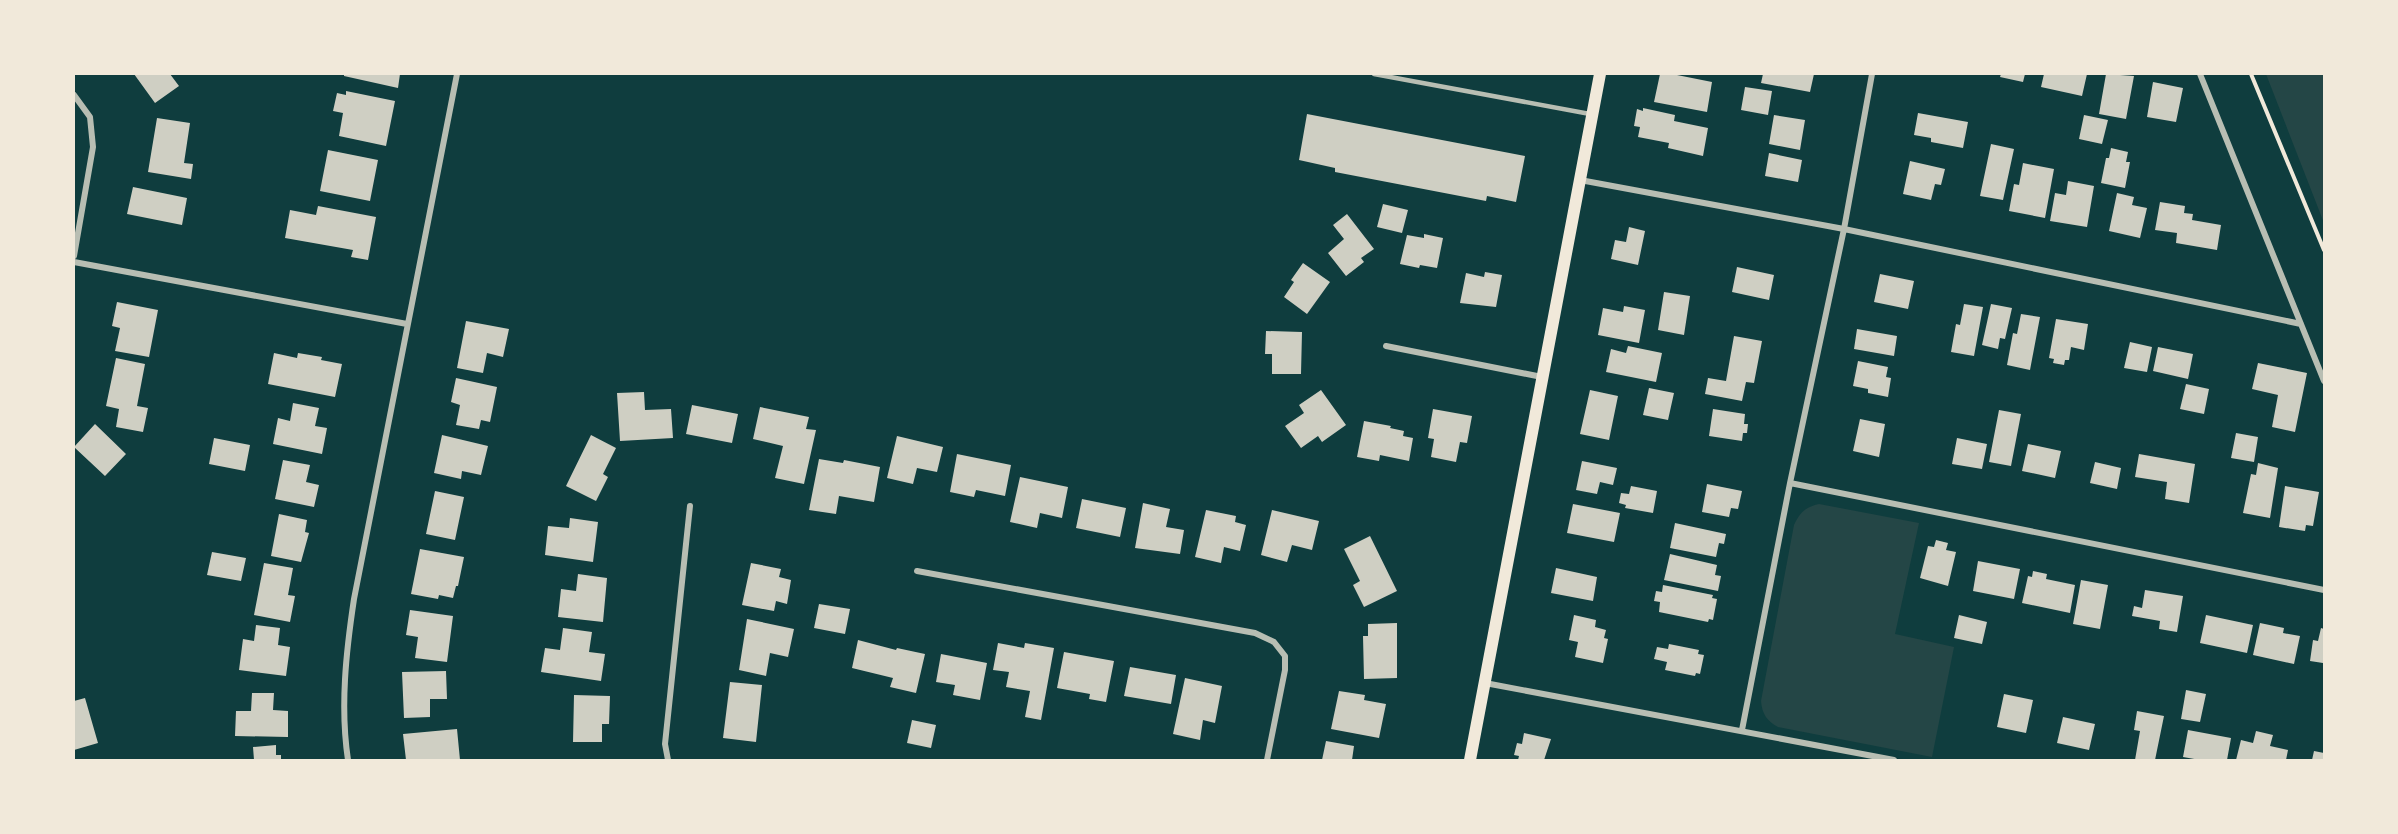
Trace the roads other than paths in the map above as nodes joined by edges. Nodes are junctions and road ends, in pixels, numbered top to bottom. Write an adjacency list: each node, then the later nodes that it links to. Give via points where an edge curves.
1 (457, 74): 12 (street)
2 (1374, 74): 7 (lane)
3 (1600, 74): 7 (main road)
4 (1872, 74): 9 (street)
5 (2200, 74): 13 (street)
6 (74, 95): 10 (street, via 90,117 93,132)
7 (1593, 114): 8 (main road)
8 (1580, 180): 9 (street); 15 (main road)
9 (1844, 229): 13 (street); 17 (street)
10 (74, 256)
11 (74, 262): 12 (street)
12 (407, 324): 23 (street, via 347,646 344,694)
13 (2301, 324): 16 (street)
14 (1386, 346): 15 (street)
15 (1542, 377): 21 (main road)
16 (2325, 381)
17 (1790, 483): 20 (street); 22 (street)
18 (690, 506): 24 (street, via 665,744)
19 (917, 571): 25 (street, via 1256,633 1274,642 1286,656)
20 (2325, 590)
21 (1484, 683): 22 (street); 26 (main road)
22 (1742, 730): 27 (street)
23 (348, 760)
24 (668, 760)
25 (1267, 760)
26 (1470, 760)
27 (1894, 760)

